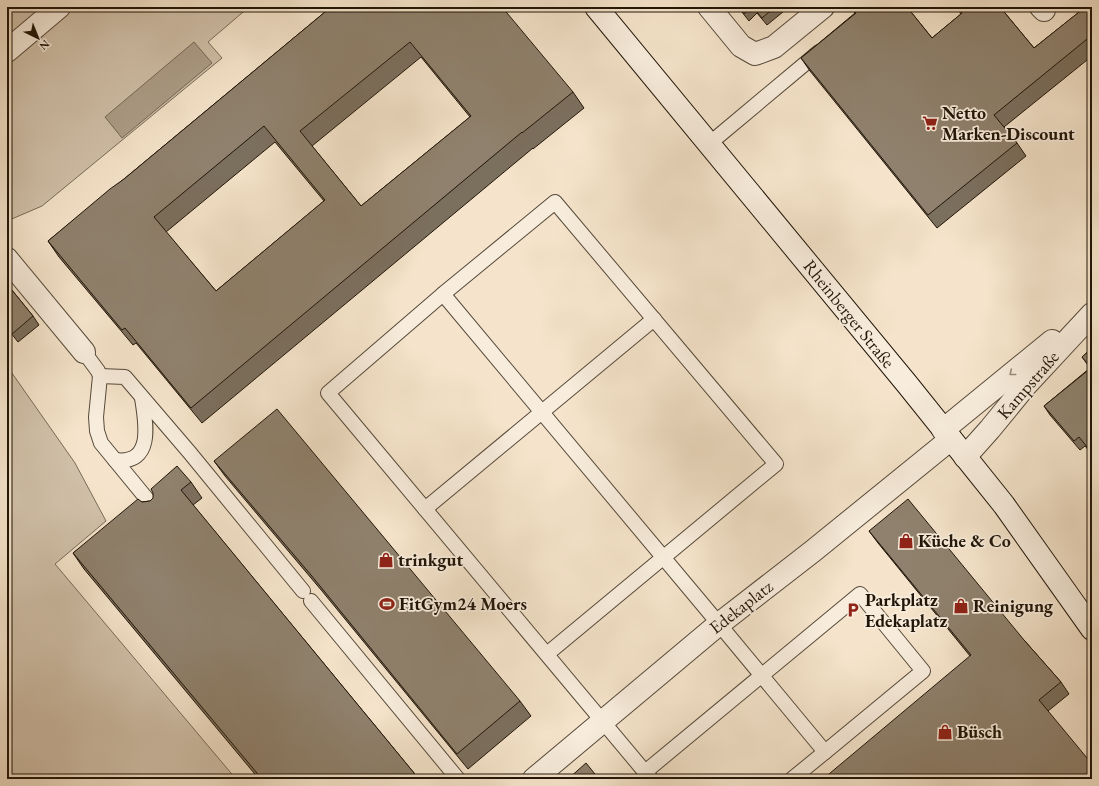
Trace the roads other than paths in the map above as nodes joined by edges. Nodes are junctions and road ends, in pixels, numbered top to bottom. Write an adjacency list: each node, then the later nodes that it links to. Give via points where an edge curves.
1 (59, 7): 6 (street)
2 (596, 7): 7 (street, Rheinberger Straße)
3 (709, 7): 4 (street, via 741,46 755,54 774,47)
4 (822, 7)
5 (828, 44): 7 (lane)
6 (7, 51)
7 (709, 144): 16 (street, Rheinberger Straße)
8 (7, 259): 12 (street)
9 (443, 294): 11 (lane, via 555,202); 15 (lane); 19 (lane, via 328,393)
10 (1092, 313): 16 (street, Kampstraße, one-way to 16, via 1043,348); 17 (street, Kampstraße)
11 (654, 319): 15 (lane); 21 (lane, via 776,464)
12 (84, 352): 13 (lane)
13 (100, 376): 14 (lane, via 125,377); 18 (lane, via 97,432 101,443)
14 (142, 397): 18 (lane, via 146,422 142,450 125,461); 29 (lane)
15 (542, 413): 19 (lane); 21 (lane)
16 (947, 434): 17 (street, Rheinberger Straße); 22 (street, Edekaplatz, via 813,551)
17 (965, 457): 23 (street, Rheinberger Straße, via 1004,505)
18 (115, 460): 20 (lane)
19 (425, 509): 24 (lane)
20 (156, 510)
21 (663, 558): 22 (lane); 24 (lane)
22 (719, 624): 25 (lane); 26 (street, Edekaplatz)
23 (1092, 629)
24 (547, 654): 26 (lane)
25 (761, 675): 27 (lane); 27 (lane, via 860,594 923,671); 28 (lane)
26 (603, 721): 28 (lane); 30 (street, Edekaplatz)
27 (824, 752): 31 (lane)
28 (648, 776)
29 (458, 779)
30 (534, 779)
31 (792, 779)

